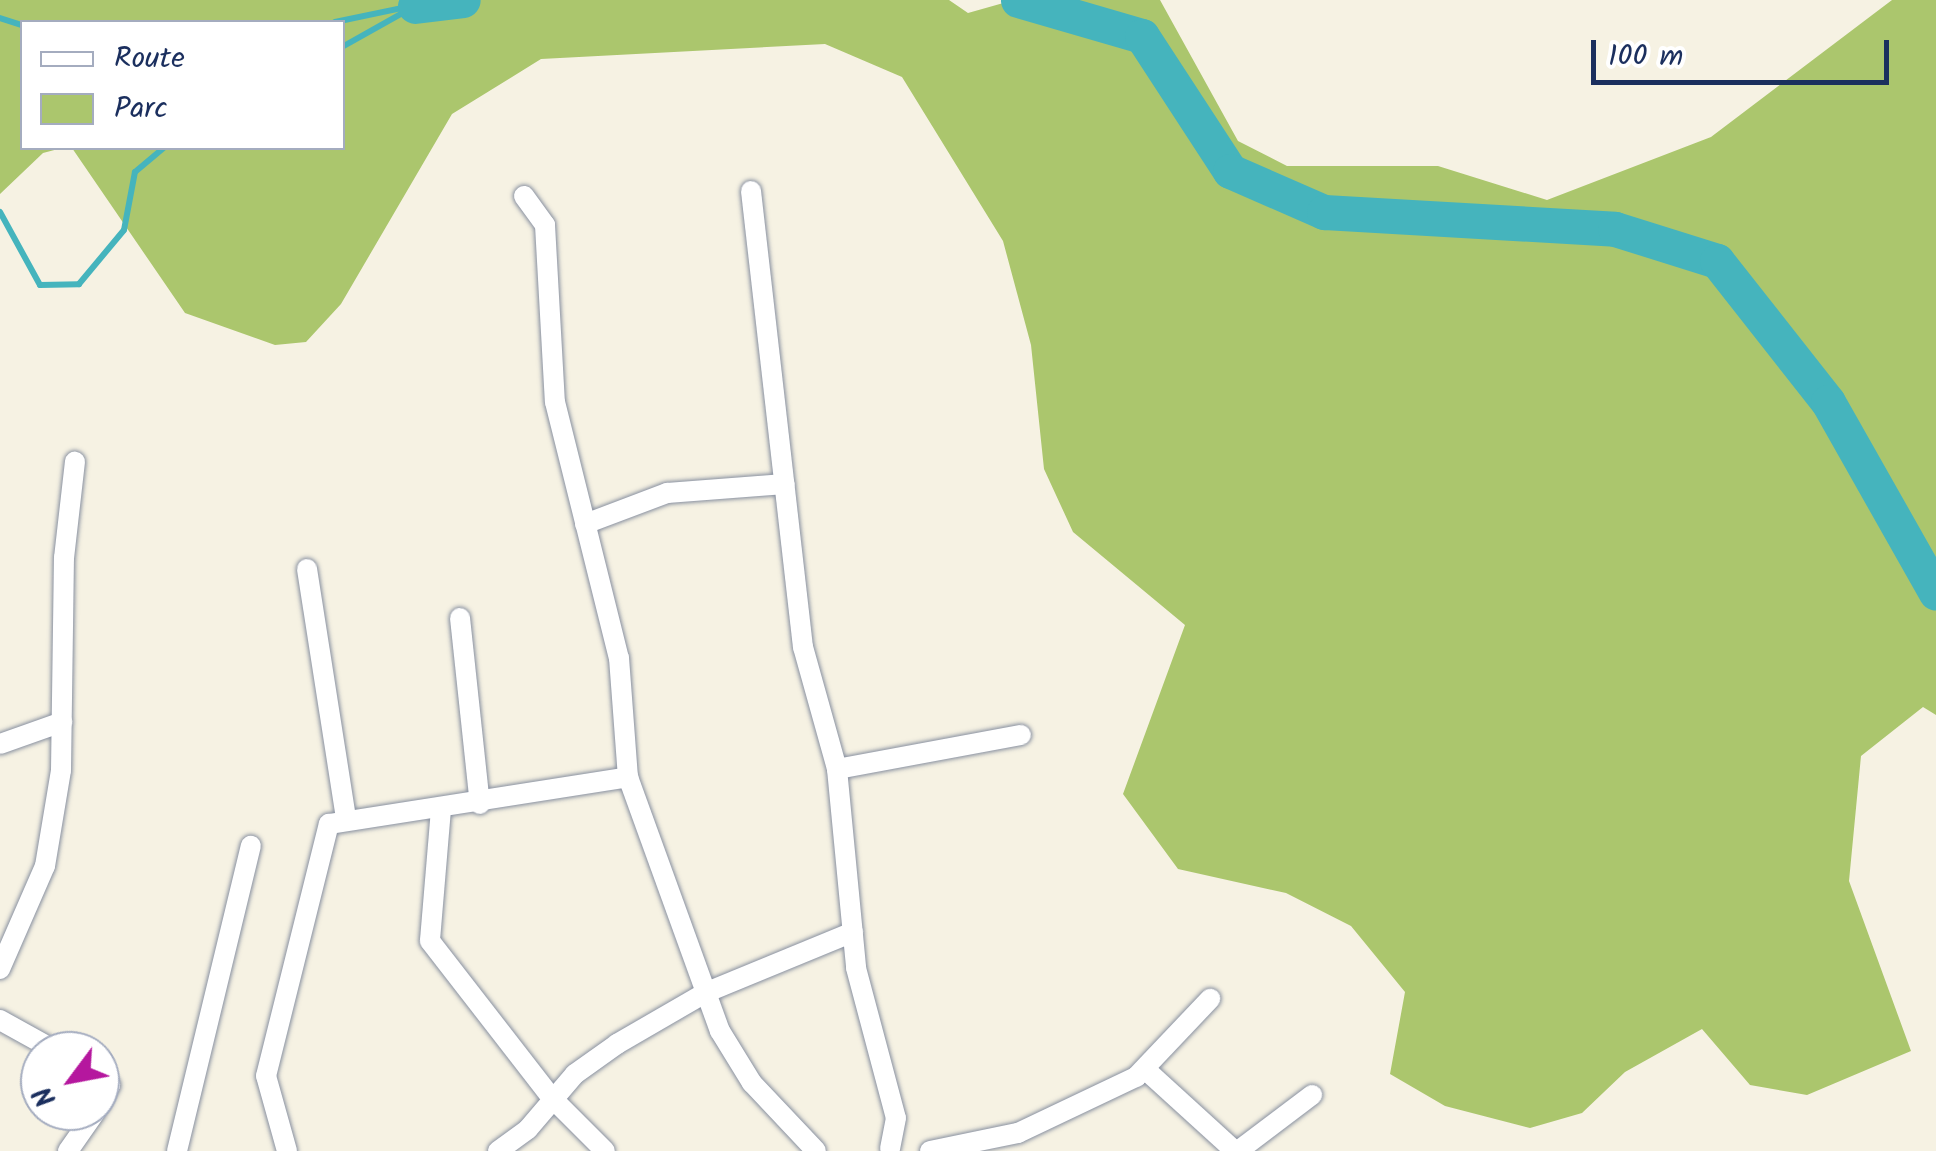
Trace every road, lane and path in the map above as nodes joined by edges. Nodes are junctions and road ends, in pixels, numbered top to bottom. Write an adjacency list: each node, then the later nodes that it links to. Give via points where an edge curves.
1 (751, 191): 4 (street)
2 (524, 196): 5 (street, via 545,225 555,402)
3 (75, 462): 8 (street, via 64,558)
4 (785, 484): 5 (street, via 667,493); 11 (street, via 803,647)
5 (585, 524): 12 (street, via 619,658)
6 (307, 569): 15 (street)
7 (460, 618): 13 (street)
8 (62, 722): 10 (street); 18 (street, via 45,866)
9 (1021, 736): 11 (street)
10 (0, 744)
11 (837, 769): 17 (street)
12 (628, 778): 13 (street); 19 (street)
13 (480, 804): 14 (street)
14 (441, 809): 15 (street); 23 (street, via 430,941)
15 (346, 819): 27 (street, via 326,829 266,1076)
16 (251, 846): 26 (street)
17 (854, 932): 19 (street); 25 (street, via 856,968 896,1118)
18 (0, 969)
19 (705, 993): 23 (street, via 616,1044); 30 (street, via 752,1083)
20 (1210, 999): 21 (street)
21 (1147, 1071): 24 (street, via 1018,1134); 32 (street)
22 (1312, 1096): 32 (street)
23 (551, 1097): 28 (street, via 528,1129); 29 (street)
24 (976, 1146): 31 (street)
25 (892, 1150)
26 (176, 1151)
27 (287, 1151)
28 (498, 1151)
29 (606, 1151)
30 (816, 1151)
31 (930, 1151)
32 (1237, 1151)

